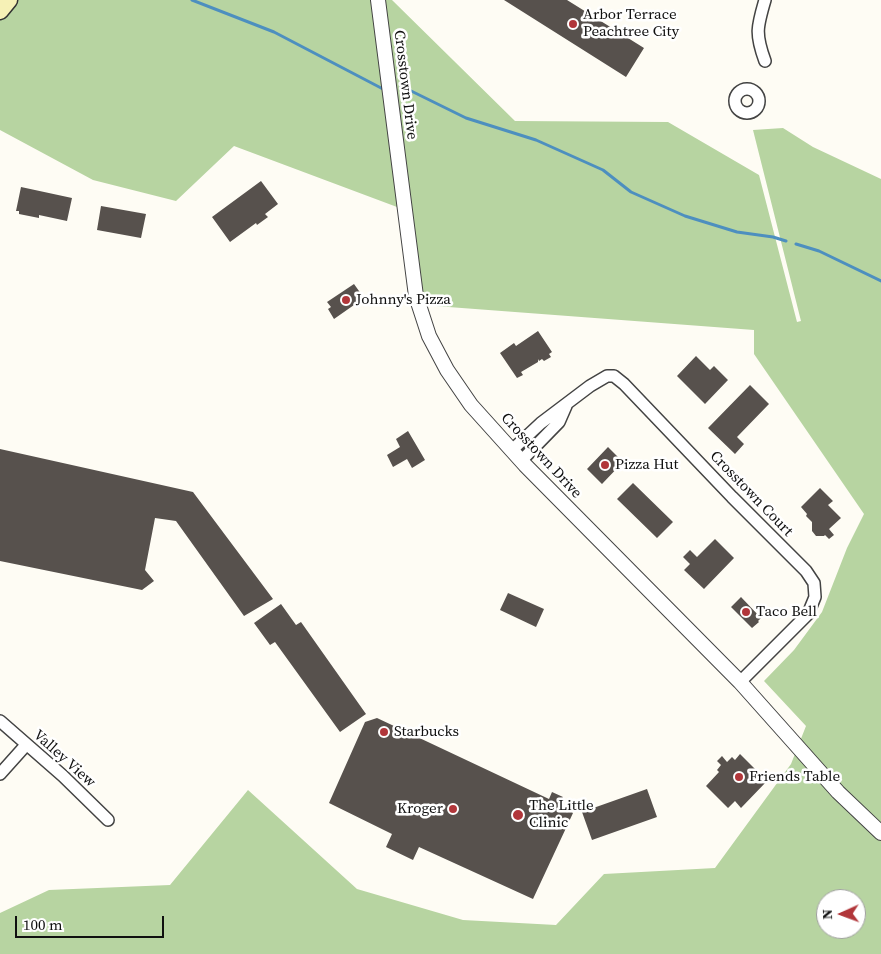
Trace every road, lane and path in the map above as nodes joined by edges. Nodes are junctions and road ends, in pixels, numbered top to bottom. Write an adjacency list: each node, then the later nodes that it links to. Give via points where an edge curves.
1 (8, 0): 4 (main road)
2 (378, 0): 6 (street, Crosstown Drive, via 416,296 429,336 447,370 471,405)
3 (765, 0): 5 (street, via 758,27 758,40)
4 (0, 11)
5 (765, 62)
6 (517, 455): 7 (street, Crosstown Drive); 7 (street, Crosstown Court, via 541,423 607,376 614,376 624,384 806,571 814,583 815,597 808,614)
7 (740, 682): 12 (street, Crosstown Drive, via 832,786)
8 (0, 721): 9 (street, Valley View)
9 (26, 745): 10 (street); 11 (street, Valley View)
10 (0, 774)
11 (108, 820)
12 (881, 833)

